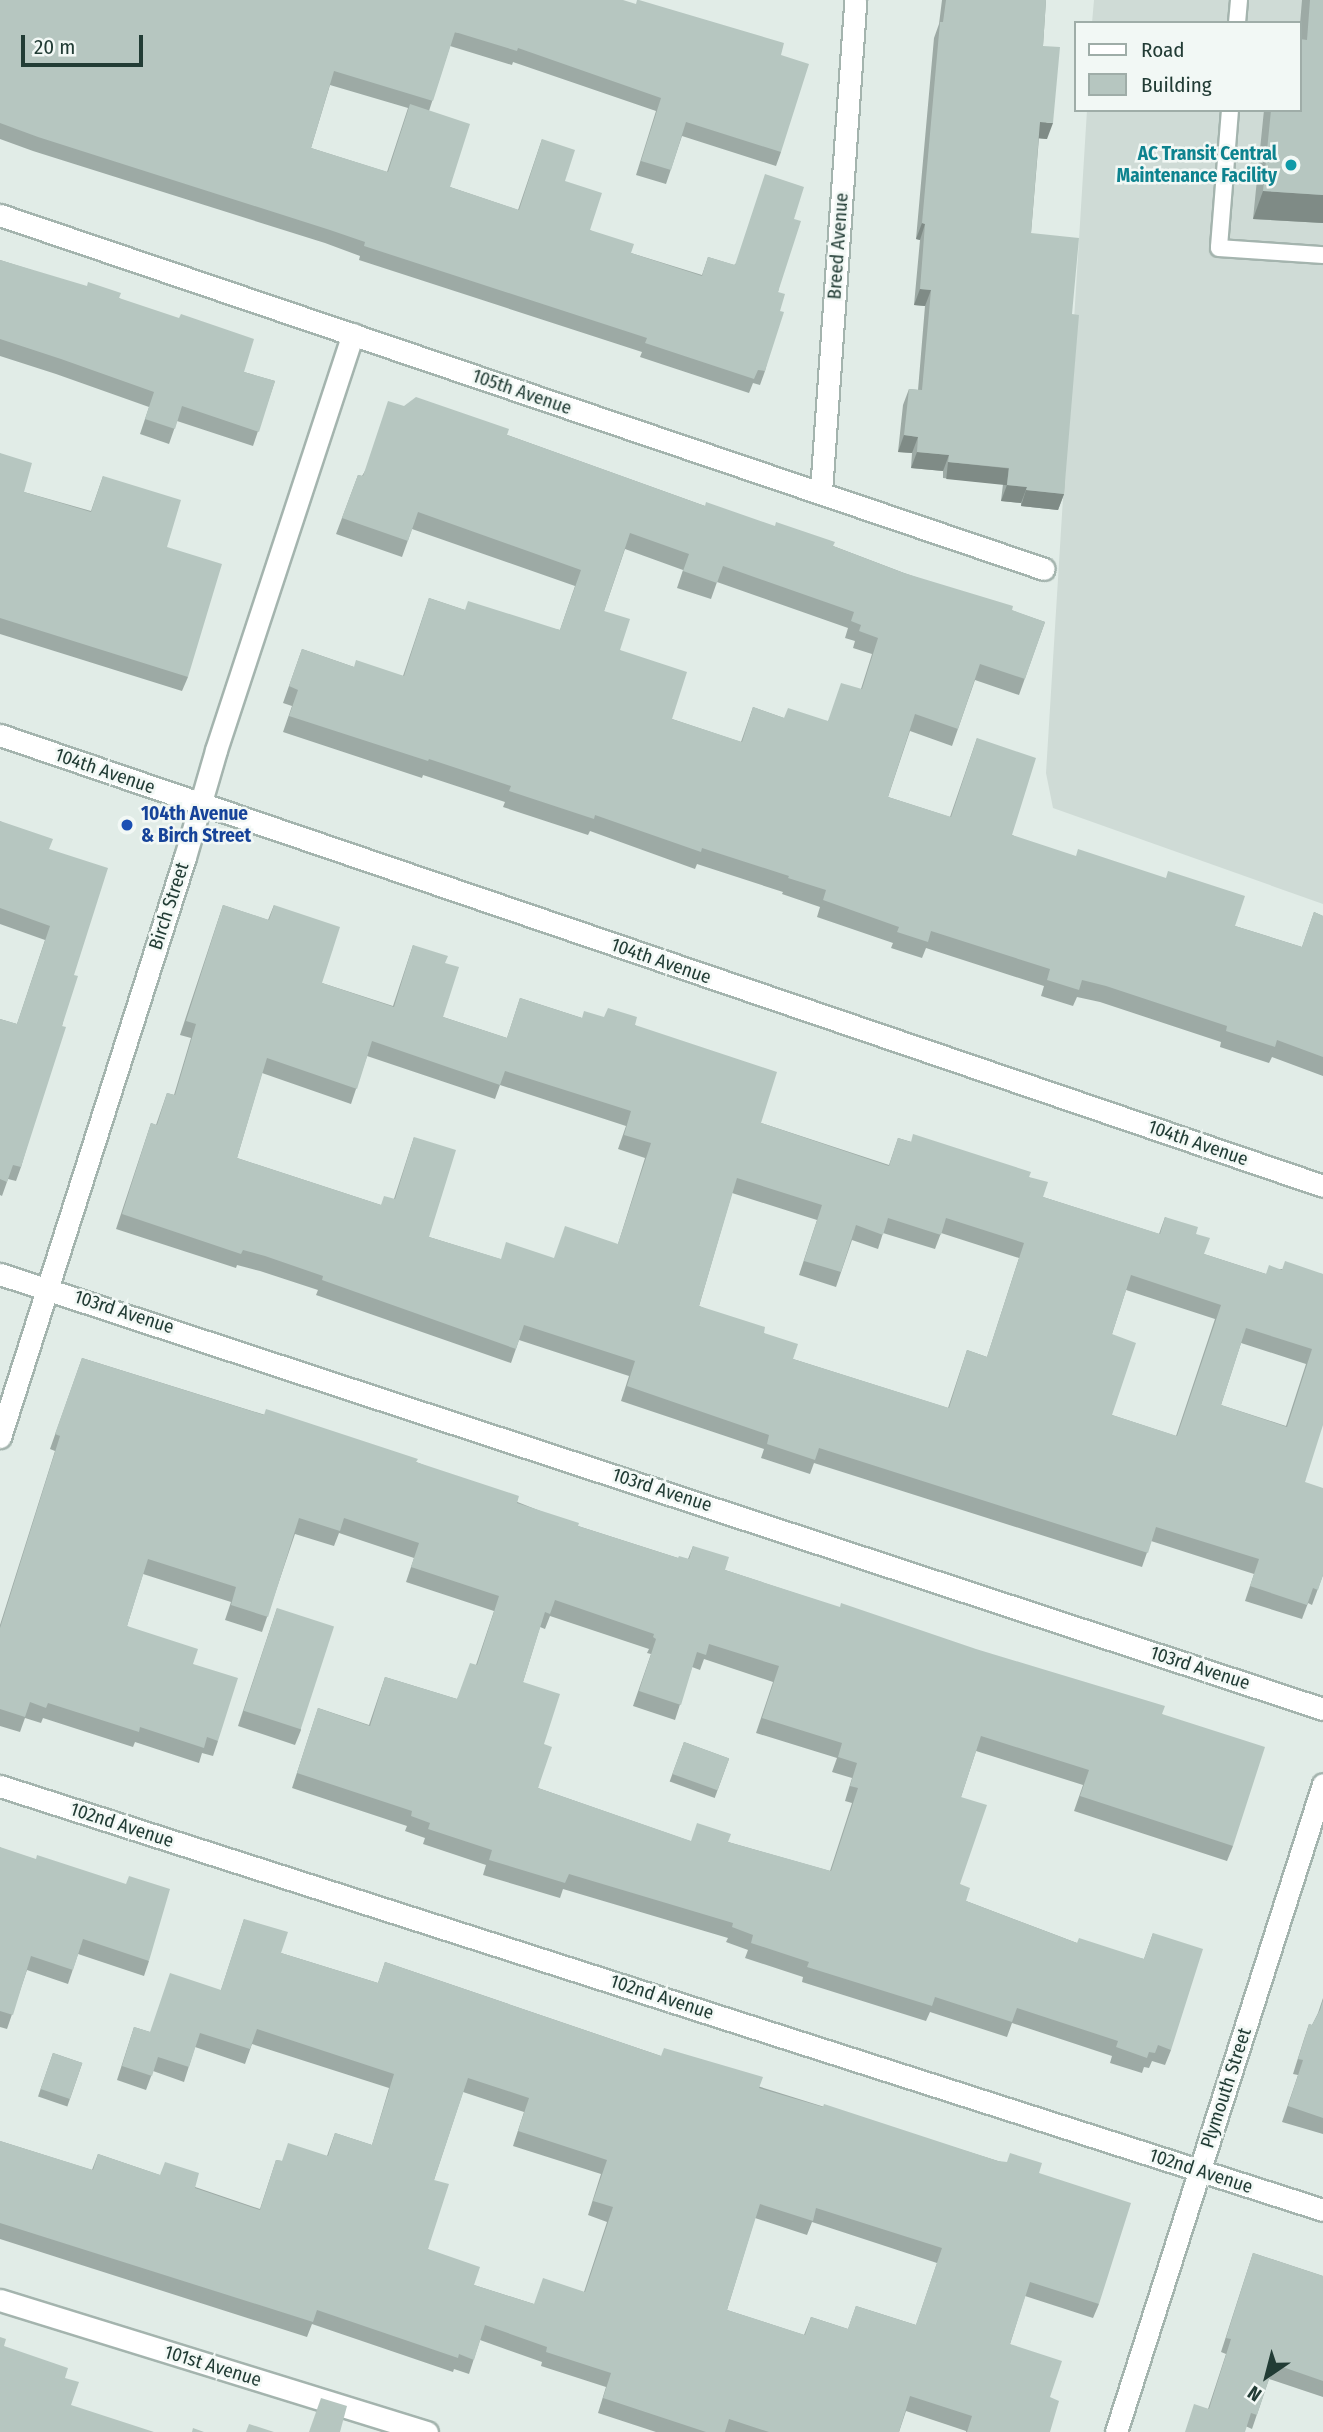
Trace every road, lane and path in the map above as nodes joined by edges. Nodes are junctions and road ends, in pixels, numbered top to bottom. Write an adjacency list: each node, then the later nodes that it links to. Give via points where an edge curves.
1 (855, 0): 8 (street, Breed Avenue)
2 (1239, 0): 3 (lane)
3 (1237, 21)
4 (1230, 112): 6 (lane, via 1219,248)
5 (0, 215): 7 (street, 105th Avenue)
6 (1323, 255)
7 (353, 334): 8 (street, 105th Avenue); 11 (street, Birch Street)
8 (821, 492): 9 (street, 105th Avenue)
9 (1044, 569)
10 (0, 735): 11 (street, 104th Avenue)
11 (200, 803): 12 (street, 104th Avenue); 14 (street, Birch Street)
12 (1323, 1185)
13 (0, 1274): 14 (street, 103rd Avenue)
14 (48, 1288): 15 (street, Birch Street); 16 (street, 103rd Avenue)
15 (0, 1437)
16 (1323, 1709)
17 (1323, 1784): 19 (street, Plymouth Street)
18 (0, 1786): 19 (street, 102nd Avenue)
19 (1200, 2170): 20 (street, 102nd Avenue); 23 (street, Plymouth Street)
20 (1323, 2210)
21 (0, 2300): 22 (street, 101st Avenue)
22 (427, 2432)
23 (1116, 2432)

